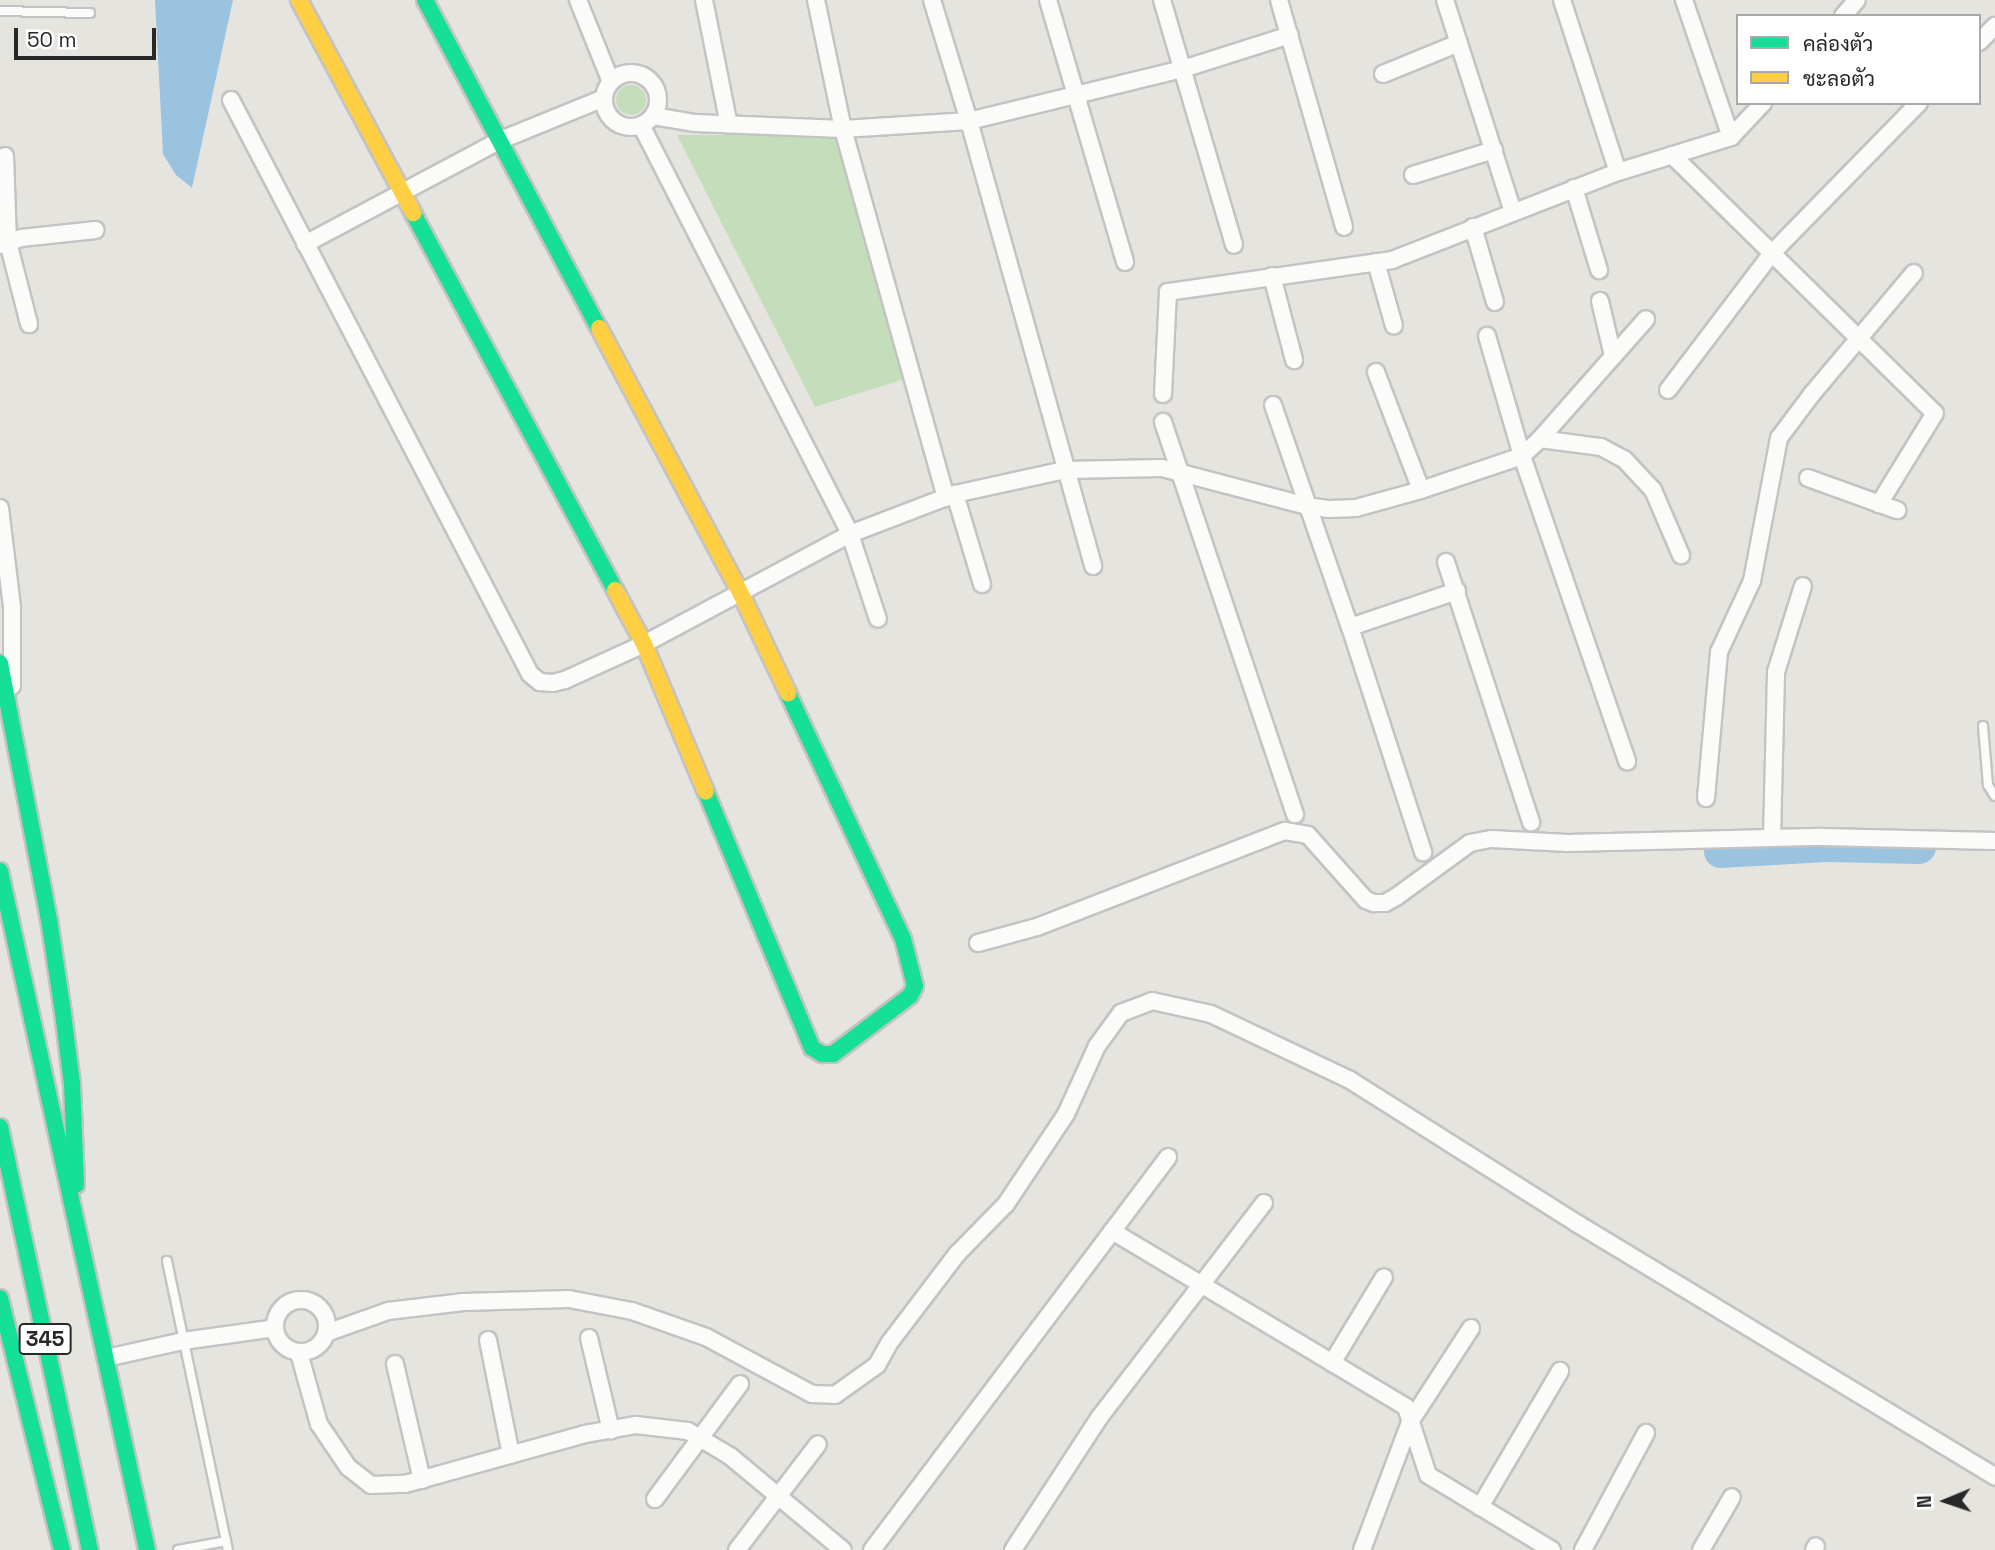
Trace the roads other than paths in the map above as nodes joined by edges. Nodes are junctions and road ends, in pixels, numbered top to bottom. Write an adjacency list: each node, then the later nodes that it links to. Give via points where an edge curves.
1 (299, 0): 41 (street)
2 (425, 0): 34 (street)
3 (578, 0): 23 (street)
4 (704, 0): 31 (street)
5 (816, 0): 32 (street)
6 (932, 0): 30 (street)
7 (1048, 0): 24 (street)
8 (1162, 0): 21 (street)
9 (1279, 0): 18 (street)
10 (1445, 0): 20 (street)
11 (1562, 0): 38 (street)
12 (1684, 0): 33 (street)
13 (1857, 0): 16 (street)
14 (0, 11): 15 (lane)
15 (90, 13)
16 (1845, 14)
17 (1995, 26): 19 (street)
18 (1290, 35): 21 (street); 43 (street)
19 (1981, 40)
20 (1459, 43): 22 (street); 35 (street)
21 (1183, 69): 24 (street); 48 (street)
22 (1383, 74)
23 (611, 82): 25 (street); 29 (street, via 629,73 648,79 657,96)
24 (1076, 97): 30 (street); 50 (street)
25 (604, 98): 29 (street, via 612,120 626,127); 34 (street)
26 (231, 100): 47 (street)
27 (1761, 105): 33 (street)
28 (1917, 105): 49 (street)
29 (647, 120): 31 (street); 80 (street)
30 (970, 121): 32 (street); 71 (street)
31 (729, 125): 32 (street)
32 (844, 129): 75 (street)
33 (1731, 137): 36 (street)
34 (501, 140): 41 (street); 87 (street)
35 (1494, 150): 39 (street); 42 (street)
36 (1672, 155): 38 (street); 49 (street)
37 (5, 156): 46 (street)
38 (1618, 172): 40 (street)
39 (1413, 174)
40 (1574, 188): 42 (street); 52 (street)
41 (401, 192): 47 (street); 90 (street)
42 (1513, 212): 44 (street)
43 (1344, 227)
44 (1474, 227): 51 (street); 56 (street)
45 (96, 230): 46 (street)
46 (4, 243): 58 (street)
47 (305, 244): 90 (street, via 530,674 540,682 553,683)
48 (1234, 245)
49 (1772, 253): 61 (street); 65 (street)
50 (1125, 262)
51 (1376, 262): 54 (street); 59 (street)
52 (1599, 270)
53 (1914, 273): 61 (street)
54 (1272, 276): 63 (street); 66 (street, via 1168,292)
55 (1600, 301): 62 (street)
56 (1495, 302)
57 (1646, 319): 62 (street)
58 (29, 324)
59 (1394, 326)
60 (1487, 336): 70 (street)
61 (1859, 339): 76 (street, via 1935,414); 96 (street, via 1779,438 1752,580 1719,652)
62 (1613, 356): 69 (street)
63 (1294, 360)
64 (1376, 372): 74 (street)
65 (1668, 390)
66 (1163, 394)
67 (1273, 405): 77 (street)
68 (1163, 422): 72 (street)
69 (1540, 439): 70 (street); 81 (street, via 1601,447 1624,458 1653,490)
70 (1522, 456): 74 (street); 94 (street)
71 (1065, 470): 72 (street, via 1148,466); 75 (street); 83 (street)
72 (1181, 472): 77 (street); 97 (street)
73 (1808, 478): 76 (street)
74 (1421, 490): 77 (street, via 1356,508)
75 (951, 496): 80 (street); 84 (street)
76 (1879, 504): 79 (street)
77 (1307, 506): 89 (street)
78 (0, 508): 92 (street, via 12,607)
79 (1897, 510)
80 (850, 534): 87 (street); 88 (street)
81 (1681, 555)
82 (1446, 562): 86 (street)
83 (1093, 566)
84 (982, 584)
85 (1803, 586): 99 (street, via 1776,673)
86 (1457, 591): 89 (street); 98 (street)
87 (741, 594): 90 (street); 90 (street, via 903,939 915,986 903,1002 833,1054 812,1048)
88 (878, 619)
89 (1350, 627): 101 (street)
90 (644, 644)
91 (0, 663): 92 (street, 345)
92 (12, 718): 107 (street, 345, via 63,1013 72,1084)
93 (1983, 726): 95 (lane, via 1988,785)
94 (1627, 761)
95 (1995, 796)
96 (1706, 798)
97 (1295, 814)
98 (1531, 822)
99 (1772, 838): 100 (street); 103 (street, via 1567,843 1480,840 1460,849 1396,897 1374,903 1358,892 1308,835 1285,831 1037,927)
100 (1995, 841)
101 (1423, 852)
102 (0, 871): 107 (street, 345)
103 (978, 943)
104 (0, 1127): 140 (street, 345)
105 (1168, 1157): 108 (street)
106 (1264, 1203): 111 (street)
107 (78, 1230): 120 (street, 345)
108 (1112, 1231): 111 (street); 145 (street)
109 (167, 1261): 118 (lane)
110 (1384, 1276): 121 (street)
111 (1201, 1284): 121 (street); 146 (street, via 1098,1418)
112 (0, 1298): 139 (street, 345)
113 (275, 1328): 115 (street, via 283,1306 306,1300 325,1316); 118 (street); 119 (street, via 283,1346)
114 (1471, 1328): 125 (street)
115 (326, 1333): 119 (street, via 316,1348); 131 (street, via 388,1311 463,1302 569,1299 644,1315 706,1338 812,1394 835,1395 877,1365 957,1254 1006,1204 1066,1114 1097,1046 1121,1013 1153,1001 1211,1014 1350,1080)
116 (589, 1338): 126 (street)
117 (488, 1340): 130 (street)
118 (183, 1341): 120 (street); 137 (lane)
119 (299, 1353): 132 (street, via 319,1424 348,1467 371,1485)
120 (106, 1358): 141 (street, 345)
121 (1332, 1363): 125 (street, via 1406,1407)
122 (395, 1364): 132 (street)
123 (1560, 1371): 136 (street)
124 (740, 1384): 128 (street)
125 (1410, 1423): 136 (street, via 1428,1475); 138 (street)
126 (611, 1430): 128 (street, via 636,1425 688,1431); 130 (street)
127 (1646, 1433): 148 (street)
128 (700, 1438): 133 (street); 135 (street)
129 (818, 1444): 133 (street)
130 (511, 1455): 132 (street)
131 (1995, 1477)
132 (422, 1480)
133 (778, 1496): 143 (street); 144 (street)
134 (1732, 1497): 149 (street)
135 (654, 1499)
136 (1480, 1507): 147 (street)
137 (227, 1545): 142 (lane)
138 (1365, 1549)
139 (62, 1550)
140 (90, 1550)
141 (147, 1550)
142 (178, 1550)
143 (737, 1550)
144 (843, 1550)
145 (872, 1550)
146 (1013, 1550)
147 (1552, 1550)
148 (1583, 1550)
149 (1701, 1550)

